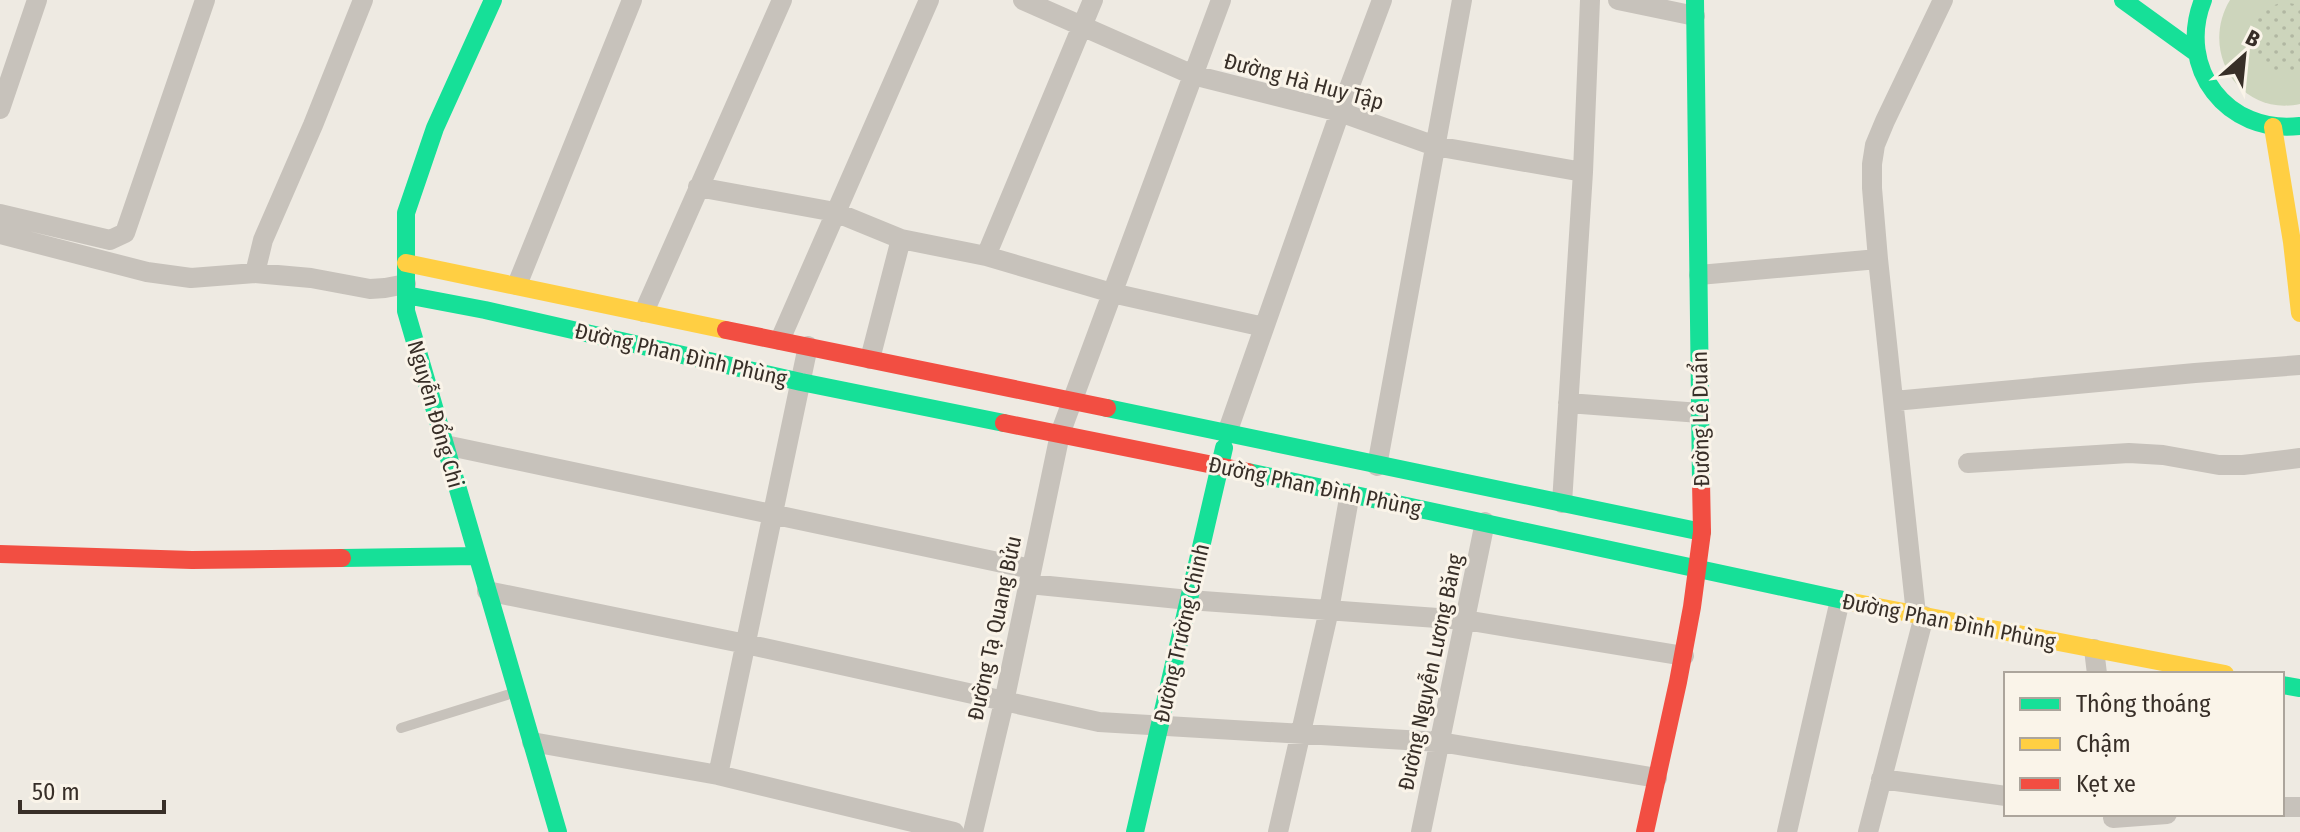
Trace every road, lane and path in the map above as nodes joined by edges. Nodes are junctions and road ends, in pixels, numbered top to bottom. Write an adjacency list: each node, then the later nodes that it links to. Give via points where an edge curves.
1 (37, 0): 22 (street)
2 (205, 0): 30 (street, via 125,233 110,240)
3 (363, 0): 36 (street, via 263,240)
4 (493, 0): 35 (main road, Nguyễn Đổng Chi, via 435,128 406,213)
5 (632, 0): 38 (street)
6 (782, 0): 28 (street)
7 (929, 0): 29 (street)
8 (1023, 0): 19 (street, Đường Hà Huy Tập)
9 (1093, 0): 19 (street)
10 (1221, 0): 21 (street, Đường Tạ Quang Bửu)
11 (1382, 0): 23 (street)
12 (1462, 0): 26 (street)
13 (1590, 0): 27 (street)
14 (1618, 0): 18 (street)
15 (1943, 0): 34 (street, via 1875,145 1872,188)
16 (2123, 0): 20 (main road)
17 (2203, 0): 20 (main road, via 2195,23)
18 (1695, 8): 37 (main road, Đường Lê Duẩn)
19 (1082, 26): 21 (street, Đường Hà Huy Tập); 33 (street)
20 (2195, 52): 25 (main road, via 2204,79 2221,102 2246,119)
21 (1193, 75): 23 (street, Đường Hà Huy Tập); 40 (street, Đường Tạ Quang Bửu)
22 (0, 109)
23 (1340, 112): 26 (street, Đường Hà Huy Tập); 43 (street)
24 (2300, 126): 25 (main road)
25 (2273, 127): 42 (main road)
26 (1435, 146): 27 (street, Đường Hà Huy Tập); 58 (street)
27 (1583, 172): 51 (street)
28 (698, 187): 29 (street); 41 (street)
29 (835, 212): 32 (street); 44 (street)
30 (0, 214)
31 (0, 234): 36 (street, via 147,272 191,278)
32 (901, 239): 33 (street); 46 (street)
33 (986, 256): 40 (street)
34 (1878, 259): 37 (street); 50 (street)
35 (406, 263): 38 (main road, Đường Phan Đình Phùng); 39 (main road, Nguyễn Đổng Chi)
36 (255, 273): 39 (street)
37 (1699, 275): 52 (main road, Đường Lê Duẩn)
38 (517, 285): 41 (main road, Đường Phan Đình Phùng)
39 (406, 290): 48 (main road, Đường Phan Đình Phùng); 55 (main road, Nguyễn Đổng Chi, via 406,311)
40 (1112, 293): 43 (street); 49 (street, Đường Tạ Quang Bửu)
41 (644, 312): 44 (main road, Đường Phan Đình Phùng)
42 (2300, 313)
43 (1264, 327): 53 (street)
44 (780, 340): 45 (main road, Đường Phan Đình Phùng)
45 (808, 346): 46 (main road, Đường Phan Đình Phùng); 48 (street)
46 (870, 359): 49 (main road, Đường Phan Đình Phùng)
47 (2300, 365): 50 (street)
48 (801, 382): 54 (main road, Đường Phan Đình Phùng); 62 (street)
49 (1073, 401): 53 (main road, Đường Phan Đình Phùng); 54 (street, Đường Tạ Quang Bửu)
50 (1894, 401): 73 (street)
51 (1568, 403): 52 (street); 61 (street)
52 (1700, 413): 64 (main road, Đường Lê Duẩn)
53 (1227, 433): 58 (main road, Đường Phan Đình Phùng); 59 (main road, Đường Trường Chinh)
54 (1060, 434): 59 (main road, Đường Phan Đình Phùng); 68 (street, Đường Tạ Quang Bửu)
55 (445, 445): 62 (street); 66 (main road, Nguyễn Đổng Chi)
56 (2300, 458): 57 (street, via 2219,465 2129,453)
57 (1968, 463)
58 (1377, 466): 61 (main road, Đường Phan Đình Phùng)
59 (1220, 467): 60 (main road, Đường Phan Đình Phùng); 70 (main road, Đường Trường Chinh)
60 (1350, 493): 63 (main road, Đường Phan Đình Phùng); 72 (street)
61 (1562, 503): 64 (main road, Đường Phan Đình Phùng)
62 (773, 516): 68 (street); 75 (street)
63 (1485, 522): 67 (main road, Đường Phan Đình Phùng); 74 (street, Đường Nguyễn Lương Băng)
64 (1702, 532): 67 (main road, Đường Lê Duẩn)
65 (0, 554): 66 (main road, via 192,560)
66 (477, 556): 69 (main road, Nguyễn Đổng Chi)
67 (1698, 570): 71 (main road, Đường Phan Đình Phùng); 77 (main road, Đường Lê Duẩn)
68 (1030, 576): 70 (street); 81 (street, Đường Tạ Quang Bửu)
69 (487, 591): 75 (street); 80 (main road, Nguyễn Đổng Chi)
70 (1189, 600): 72 (street); 82 (main road, Đường Trường Chinh)
71 (1840, 600): 73 (main road, Đường Phan Đình Phùng); 100 (street)
72 (1329, 610): 74 (street); 84 (street)
73 (1920, 615): 76 (main road, Đường Phan Đình Phùng); 89 (street)
74 (1465, 620): 77 (street); 86 (street, Đường Nguyễn Lương Băng)
75 (746, 644): 81 (street); 87 (street)
76 (2094, 649): 78 (street); 79 (main road, Đường Phan Đình Phùng)
77 (1684, 656): 88 (main road, Đường Lê Duẩn)
78 (2097, 672)
79 (2215, 672)
80 (517, 692): 83 (lane); 85 (main road, Nguyễn Đổng Chi)
81 (1004, 702): 82 (street, via 1099,722); 95 (street, Đường Tạ Quang Bửu)
82 (1160, 725): 84 (street); 96 (main road, Đường Trường Chinh)
83 (401, 728)
84 (1301, 733): 86 (street); 97 (street)
85 (532, 742): 87 (street); 93 (main road, Nguyễn Đổng Chi)
86 (1440, 742): 88 (street); 98 (street, Đường Nguyễn Lương Băng)
87 (718, 775): 94 (street)
88 (1657, 778): 99 (main road, Đường Lê Duẩn)
89 (1881, 779): 90 (street); 101 (street)
90 (2004, 796)
91 (2152, 816): 92 (street)
92 (2113, 821)
93 (558, 832)
94 (954, 832)
95 (973, 832)
96 (1135, 832)
97 (1278, 832)
98 (1421, 832)
99 (1645, 832)
100 (1787, 832)
101 (1868, 832)

